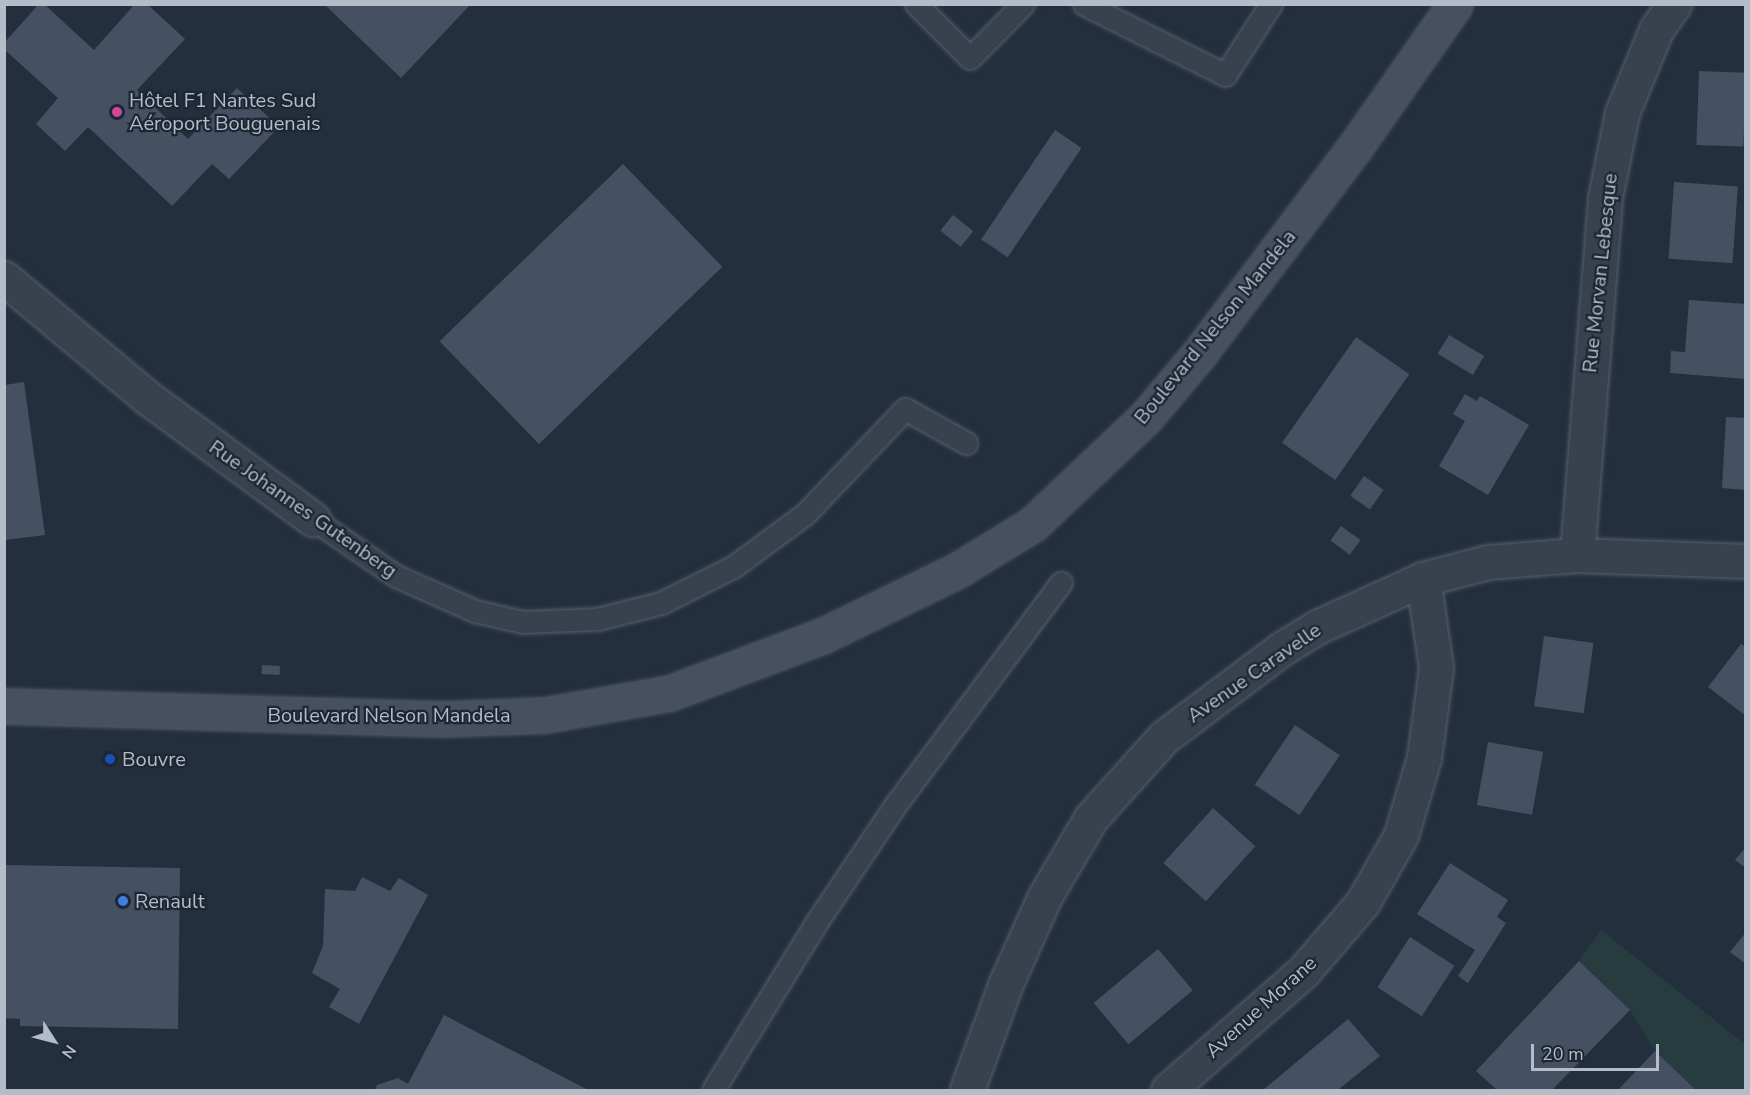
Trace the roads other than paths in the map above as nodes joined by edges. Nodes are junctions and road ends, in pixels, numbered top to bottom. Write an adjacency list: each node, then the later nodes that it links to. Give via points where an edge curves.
1 (916, 4): 2 (lane, via 970,58)
2 (1023, 4)
3 (1084, 4): 4 (lane, via 1225,75)
4 (1271, 4)
5 (1455, 4): 14 (street, Boulevard Nelson Mandela, via 1355,147 1199,354 1145,418 1033,524 958,570 853,621 670,693 545,715 444,719)
6 (1674, 4): 10 (street, Rue Morvan Lebesque, via 1656,30 1622,113 1605,198)
7 (4, 278): 9 (street, Rue Johannes Gutenberg, via 148,398)
8 (966, 443): 9 (lane, Rue Johannes Gutenberg, via 906,409 804,514 733,567 661,603 597,619 522,622 475,611 396,576)
9 (313, 519)
10 (1576, 555): 11 (street, Avenue Caravelle); 12 (street, Avenue Caravelle, via 1488,562)
11 (1746, 561)
12 (1423, 579): 16 (street, Avenue Caravelle, via 1319,626 1164,737 1092,818 1045,896 1006,984); 17 (street, Avenue Morane, via 1436,668 1424,758 1401,835 1363,902 1303,972)
13 (1060, 583): 15 (lane, via 896,804 816,923)
14 (4, 706)
15 (713, 1090)
16 (967, 1090)
17 (1168, 1090)

